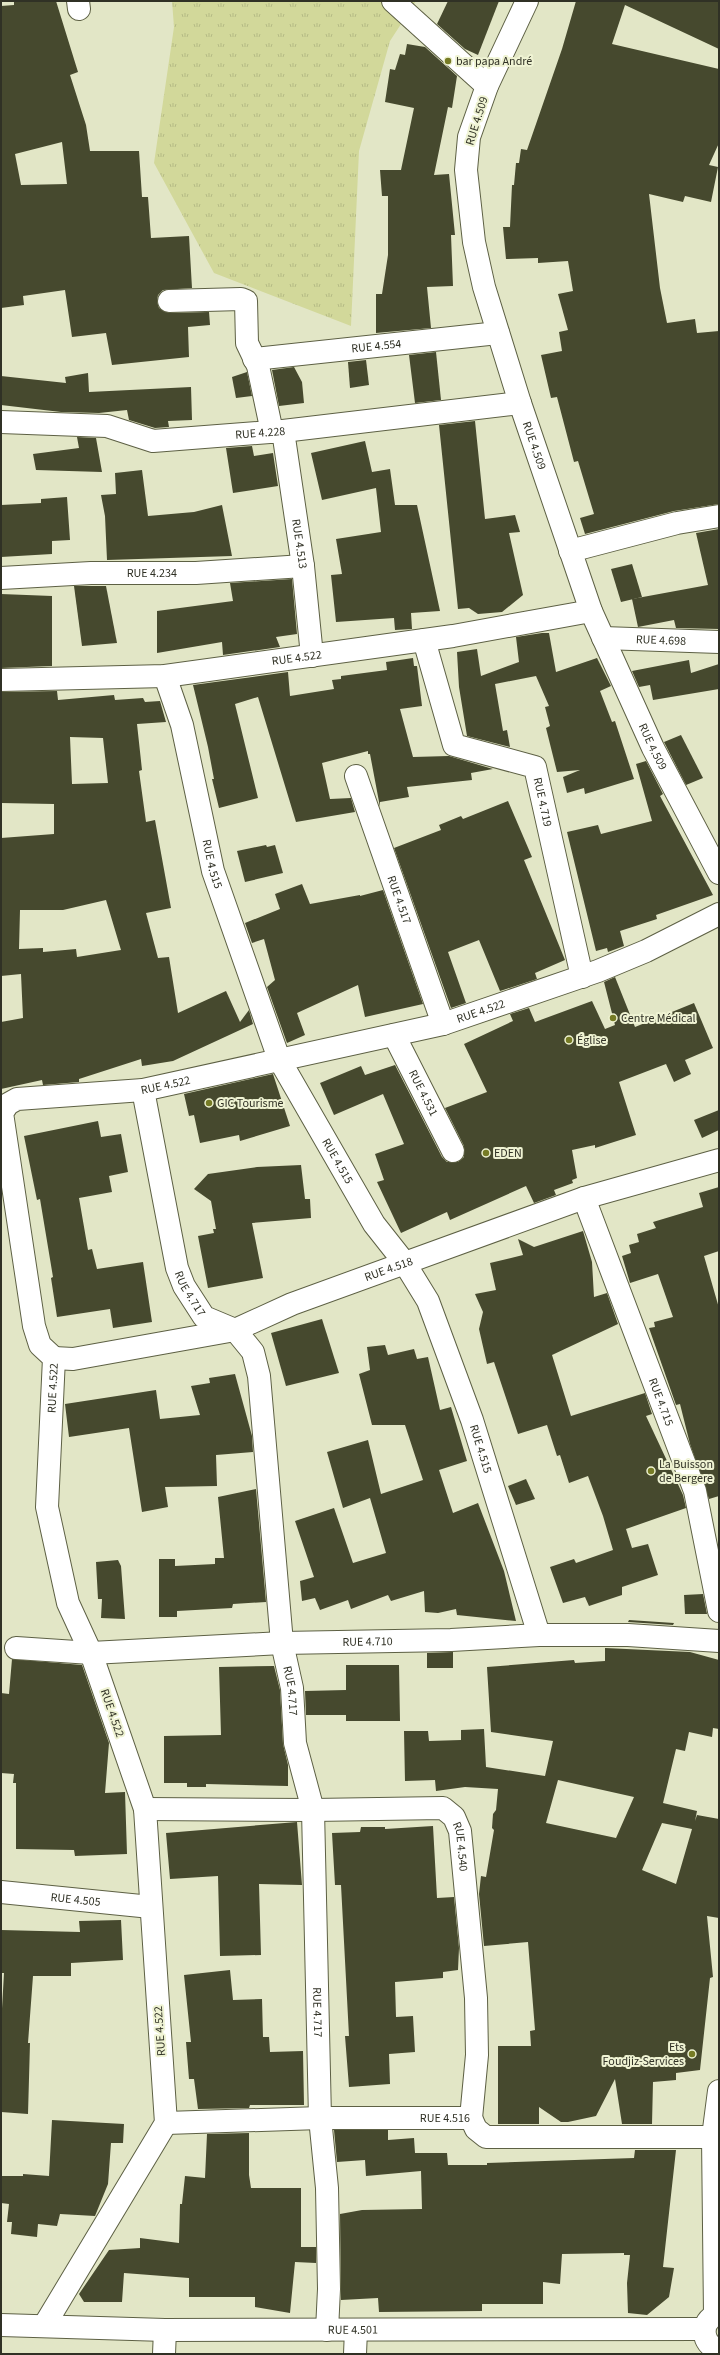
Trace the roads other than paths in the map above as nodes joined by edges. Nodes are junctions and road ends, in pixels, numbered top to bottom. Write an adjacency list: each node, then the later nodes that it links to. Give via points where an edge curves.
1 (393, 1): 3 (street)
2 (526, 1): 3 (street, RUE 4.509)
3 (487, 86): 5 (street, RUE 4.509, via 469,137 466,170 474,242)
4 (168, 301): 6 (street, RUE 4.513, via 246,301 247,343)
5 (498, 333): 6 (street, RUE 4.554); 7 (street, RUE 4.509)
6 (254, 359): 9 (street, RUE 4.513)
7 (520, 403): 9 (street, RUE 4.228); 11 (street, RUE 4.509)
8 (1, 422): 9 (street, RUE 4.228, via 107,426 152,441)
9 (278, 432): 12 (street, RUE 4.513)
10 (719, 516): 11 (street, via 677,523)
11 (570, 551): 14 (street, RUE 4.509)
12 (303, 566): 13 (street, RUE 4.234, via 196,573 91,573); 18 (street, RUE 4.513)
13 (1, 578)
14 (591, 611): 15 (street, RUE 4.509); 16 (street, RUE 4.522)
15 (602, 638): 17 (street, RUE 4.698); 22 (street, RUE 4.509, via 653,748)
16 (424, 640): 18 (street, RUE 4.522); 24 (street, RUE 4.719, via 454,745 535,767)
17 (719, 642)
18 (312, 656): 19 (street, RUE 4.522)
19 (166, 676): 20 (street, RUE 4.522); 27 (street, RUE 4.515, via 182,725 212,871)
20 (1, 680)
21 (356, 776): 25 (street, RUE 4.517)
22 (719, 873)
23 (719, 914): 24 (street, RUE 4.522, via 646,951)
24 (582, 977): 25 (street, RUE 4.522)
25 (443, 1024): 26 (street, RUE 4.522)
26 (394, 1035): 27 (street, RUE 4.522); 29 (street, RUE 4.531)
27 (279, 1059): 28 (street, RUE 4.522); 32 (street, RUE 4.515, via 374,1224)
28 (143, 1090): 33 (street, RUE 4.717, via 177,1268 184,1286 204,1317); 34 (street, RUE 4.522, via 18,1099 8,1104 2,1113 34,1326 40,1345)
29 (453, 1151)
30 (719, 1160): 31 (street, RUE 4.518)
31 (584, 1198): 32 (street, RUE 4.518); 35 (street, RUE 4.715, via 696,1491)
32 (404, 1262): 33 (street, RUE 4.518, via 292,1304); 36 (street, RUE 4.515, via 428,1301 472,1420)
33 (235, 1330): 34 (street, RUE 4.518, via 72,1359); 38 (street, RUE 4.717, via 253,1352 259,1376)
34 (54, 1358): 40 (street, RUE 4.522, via 47,1507 68,1603)
35 (719, 1611)
36 (539, 1635): 37 (street, RUE 4.710, via 628,1635); 38 (street, RUE 4.710, via 451,1640)
37 (719, 1641)
38 (282, 1643): 40 (street, RUE 4.710); 42 (street, RUE 4.717, via 292,1688 295,1743)
39 (16, 1648): 40 (street, RUE 4.710)
40 (91, 1654): 41 (street, RUE 4.522)
41 (145, 1809): 42 (street, RUE 4.540); 44 (street, RUE 4.522)
42 (313, 1810): 46 (street, RUE 4.717); 47 (street, RUE 4.540, via 444,1808 454,1817 460,1831 476,1998 477,2055)
43 (1, 1892): 44 (street, RUE 4.505)
44 (151, 1907): 48 (street, RUE 4.522)
45 (719, 2091): 49 (street)
46 (320, 2118): 47 (street, RUE 4.516); 48 (street, RUE 4.516); 55 (street, RUE 4.717, via 327,2196)
47 (472, 2118): 49 (street, RUE 4.516, via 476,2129 486,2137)
48 (166, 2123): 53 (street)
49 (713, 2137): 50 (street)
50 (717, 2290): 51 (street)
51 (713, 2320): 56 (street, RUE 4.501); 57 (street, via 705,2337)
52 (1, 2325): 53 (street, RUE 4.501)
53 (44, 2326): 54 (street, RUE 4.501)
54 (165, 2330): 55 (street, RUE 4.501); 58 (street)
55 (327, 2330): 56 (street, RUE 4.501)
56 (356, 2330): 59 (street)
57 (716, 2350)
58 (164, 2354)
59 (355, 2354)

